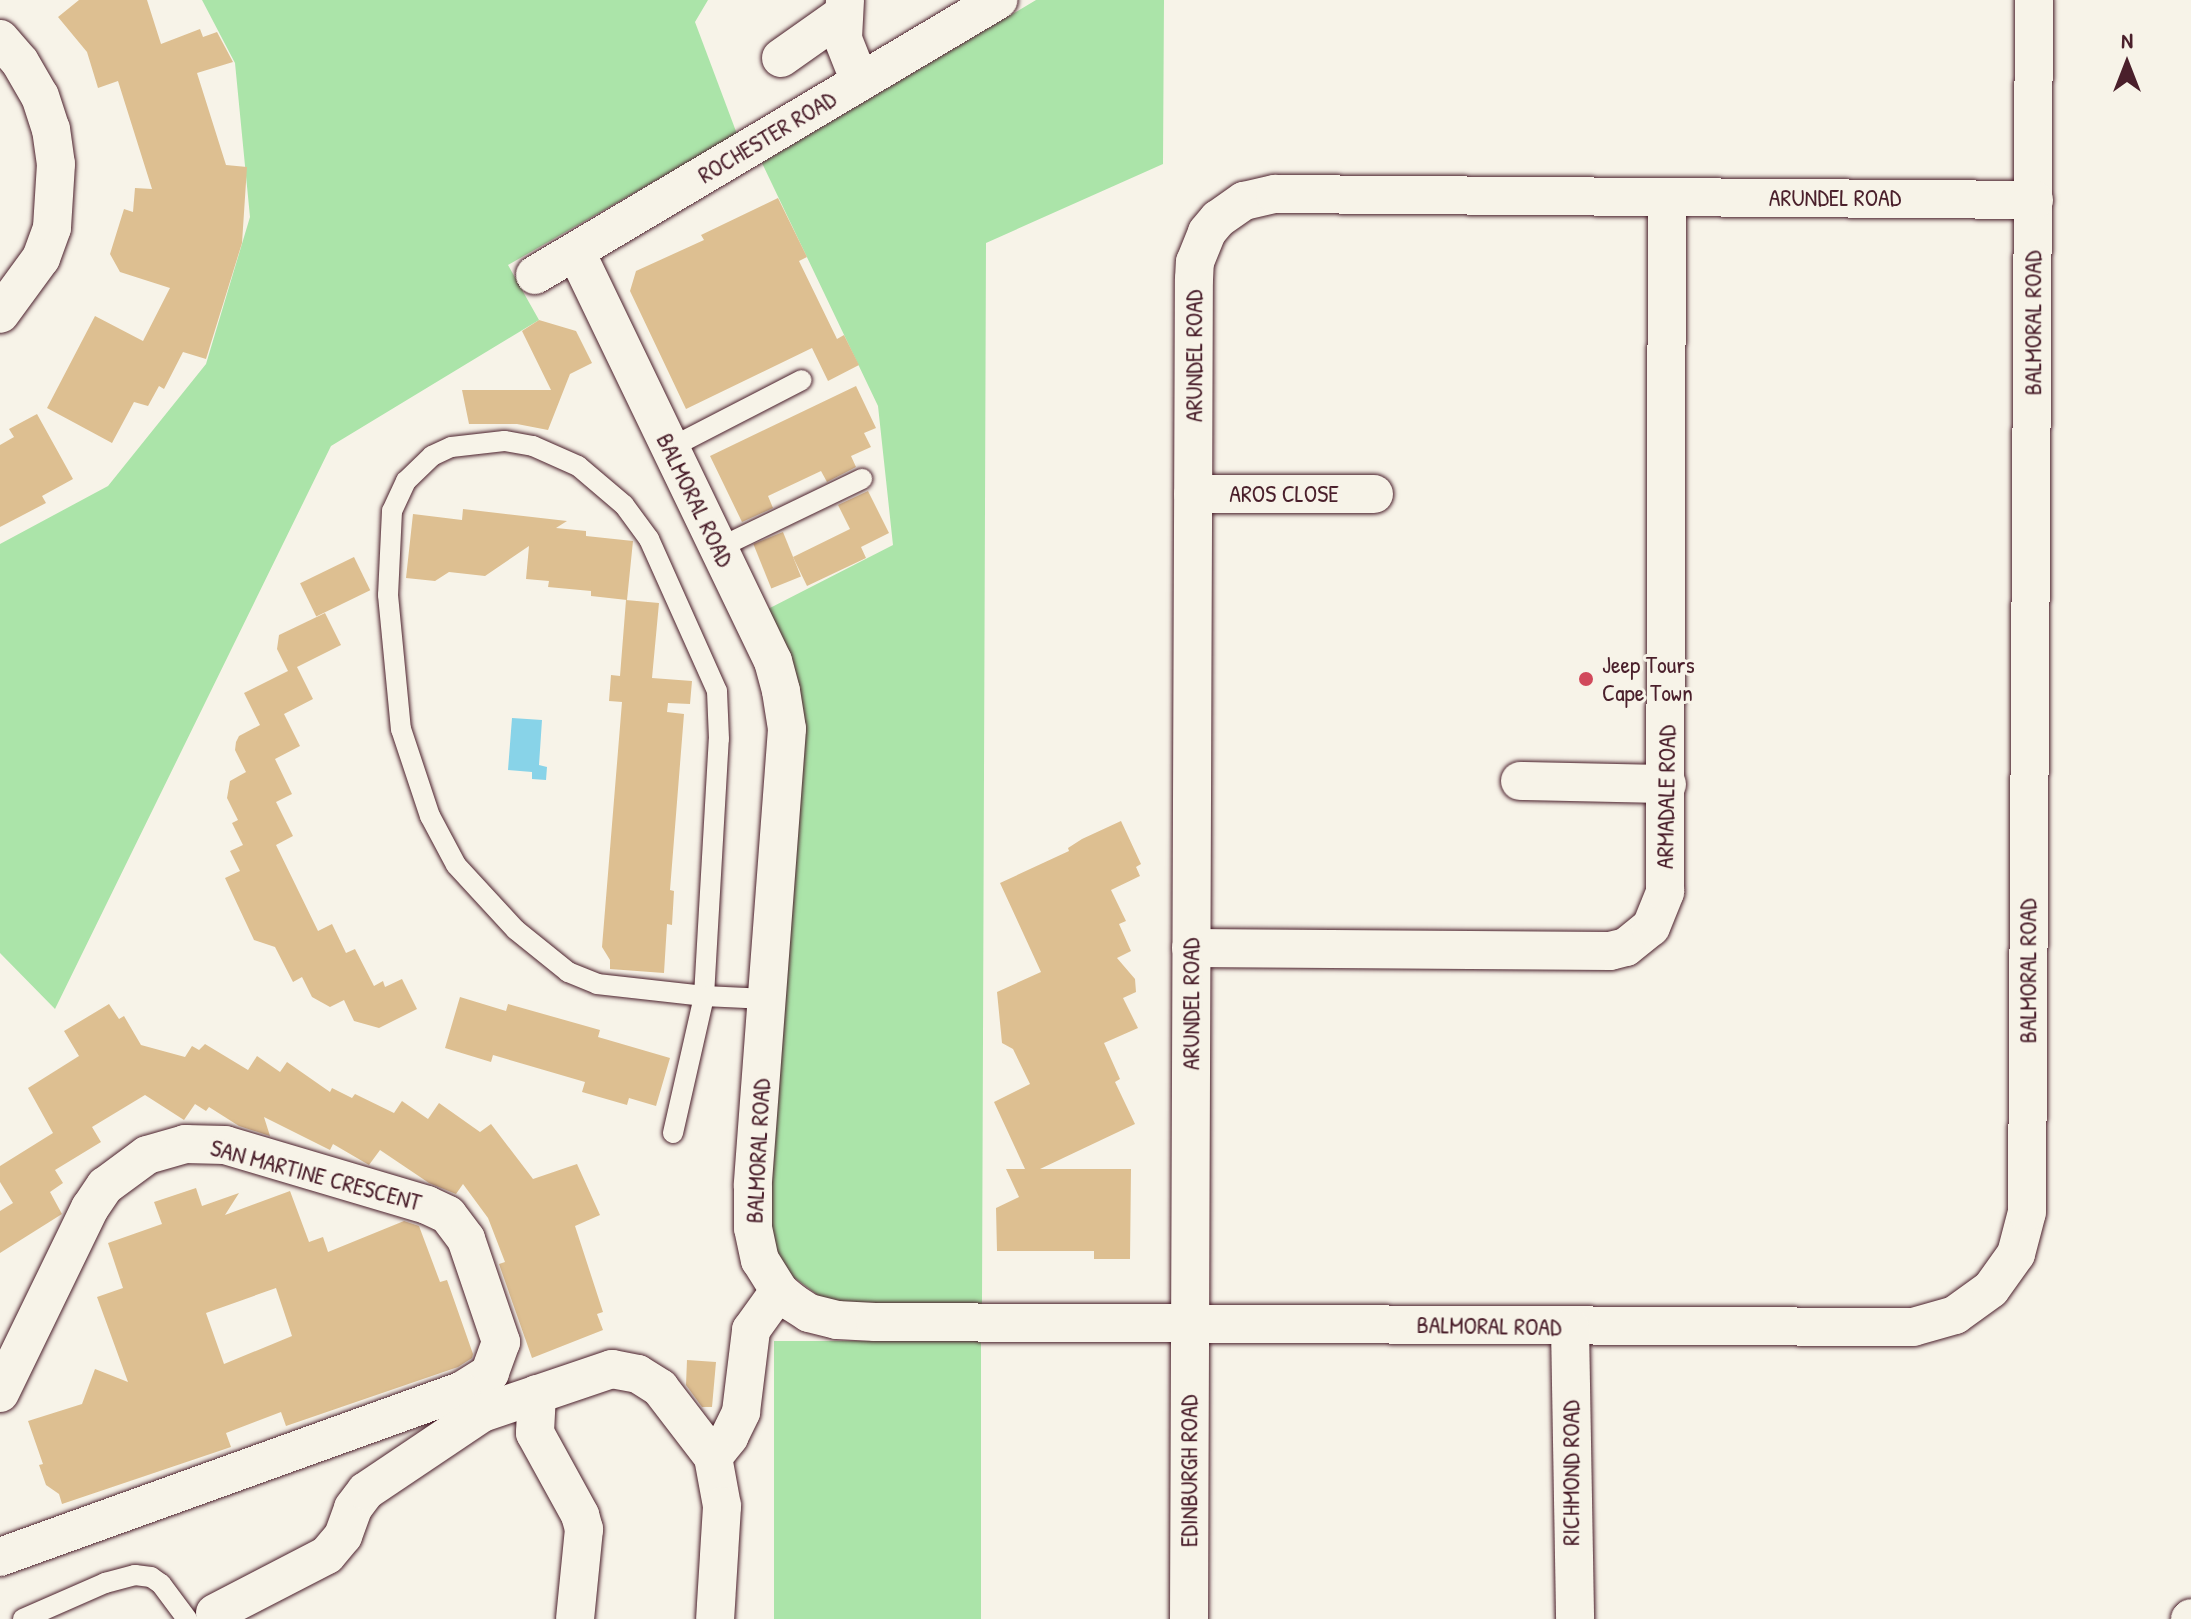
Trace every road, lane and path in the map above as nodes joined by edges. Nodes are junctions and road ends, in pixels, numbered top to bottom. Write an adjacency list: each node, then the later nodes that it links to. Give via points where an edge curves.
1 (998, 0): 6 (street, ROCHESTER ROAD)
2 (2034, 0): 8 (street, BALMORAL ROAD)
3 (844, 8): 5 (street); 6 (street, via 843,39)
4 (0, 39): 11 (street, via 40,96 54,152 56,200 41,258)
5 (781, 58)
6 (860, 82): 9 (street, ROCHESTER ROAD)
7 (1667, 197): 8 (street, ARUNDEL ROAD); 15 (street, ARUNDEL ROAD, via 1275,194 1230,209 1207,232 1195,262); 19 (street, ARMADALE ROAD)
8 (2034, 200): 26 (street, BALMORAL ROAD, via 2027,1212 2016,1254 1974,1304 1935,1323 1913,1327)
9 (576, 252): 10 (street, ROCHESTER ROAD); 13 (street, BALMORAL ROAD)
10 (535, 275)
11 (0, 314)
12 (802, 380): 13 (lane)
13 (670, 448): 17 (street, BALMORAL ROAD)
14 (862, 479): 17 (lane)
15 (1193, 494): 16 (street, AROS CLOSE); 20 (street, ARUNDEL ROAD)
16 (1374, 494)
17 (719, 548): 22 (street, BALMORAL ROAD, via 773,661 787,729)
18 (1520, 781): 19 (street)
19 (1667, 784): 20 (street, ARMADALE ROAD, via 1663,904 1651,927 1626,947)
20 (1191, 948): 25 (street, ARUNDEL ROAD)
21 (704, 996): 21 (lane, via 597,984 568,972 481,897 456,865 430,816 401,729 388,595 392,511 406,481 432,456 477,441 533,446 578,466 624,505 649,539 717,691 719,739); 22 (lane); 23 (lane)
22 (767, 999): 24 (street, BALMORAL ROAD, via 753,1228 760,1260)
23 (673, 1133)
24 (779, 1291): 25 (street, BALMORAL ROAD, via 809,1313 837,1320); 29 (street, via 751,1330 741,1412)
25 (1190, 1323): 26 (street, BALMORAL ROAD); 35 (street, EDINBURGH ROAD)
26 (1570, 1327): 36 (street, RICHMOND ROAD)
27 (0, 1393): 30 (street, SAN MARTINE CRESCENT, via 105,1186 147,1155 185,1144 225,1145 448,1215 466,1239 499,1332 497,1363 472,1387)
28 (537, 1394): 29 (street, via 599,1371 638,1374 660,1388); 31 (street, via 482,1413 366,1491 327,1555); 33 (street, via 535,1433 584,1529)
29 (713, 1457): 34 (street, via 722,1506)
30 (0, 1557)
31 (201, 1616): 32 (lane, via 151,1577 135,1575)
32 (23, 1619)
33 (575, 1619)
34 (715, 1619)
35 (1189, 1619)
36 (1575, 1619)

